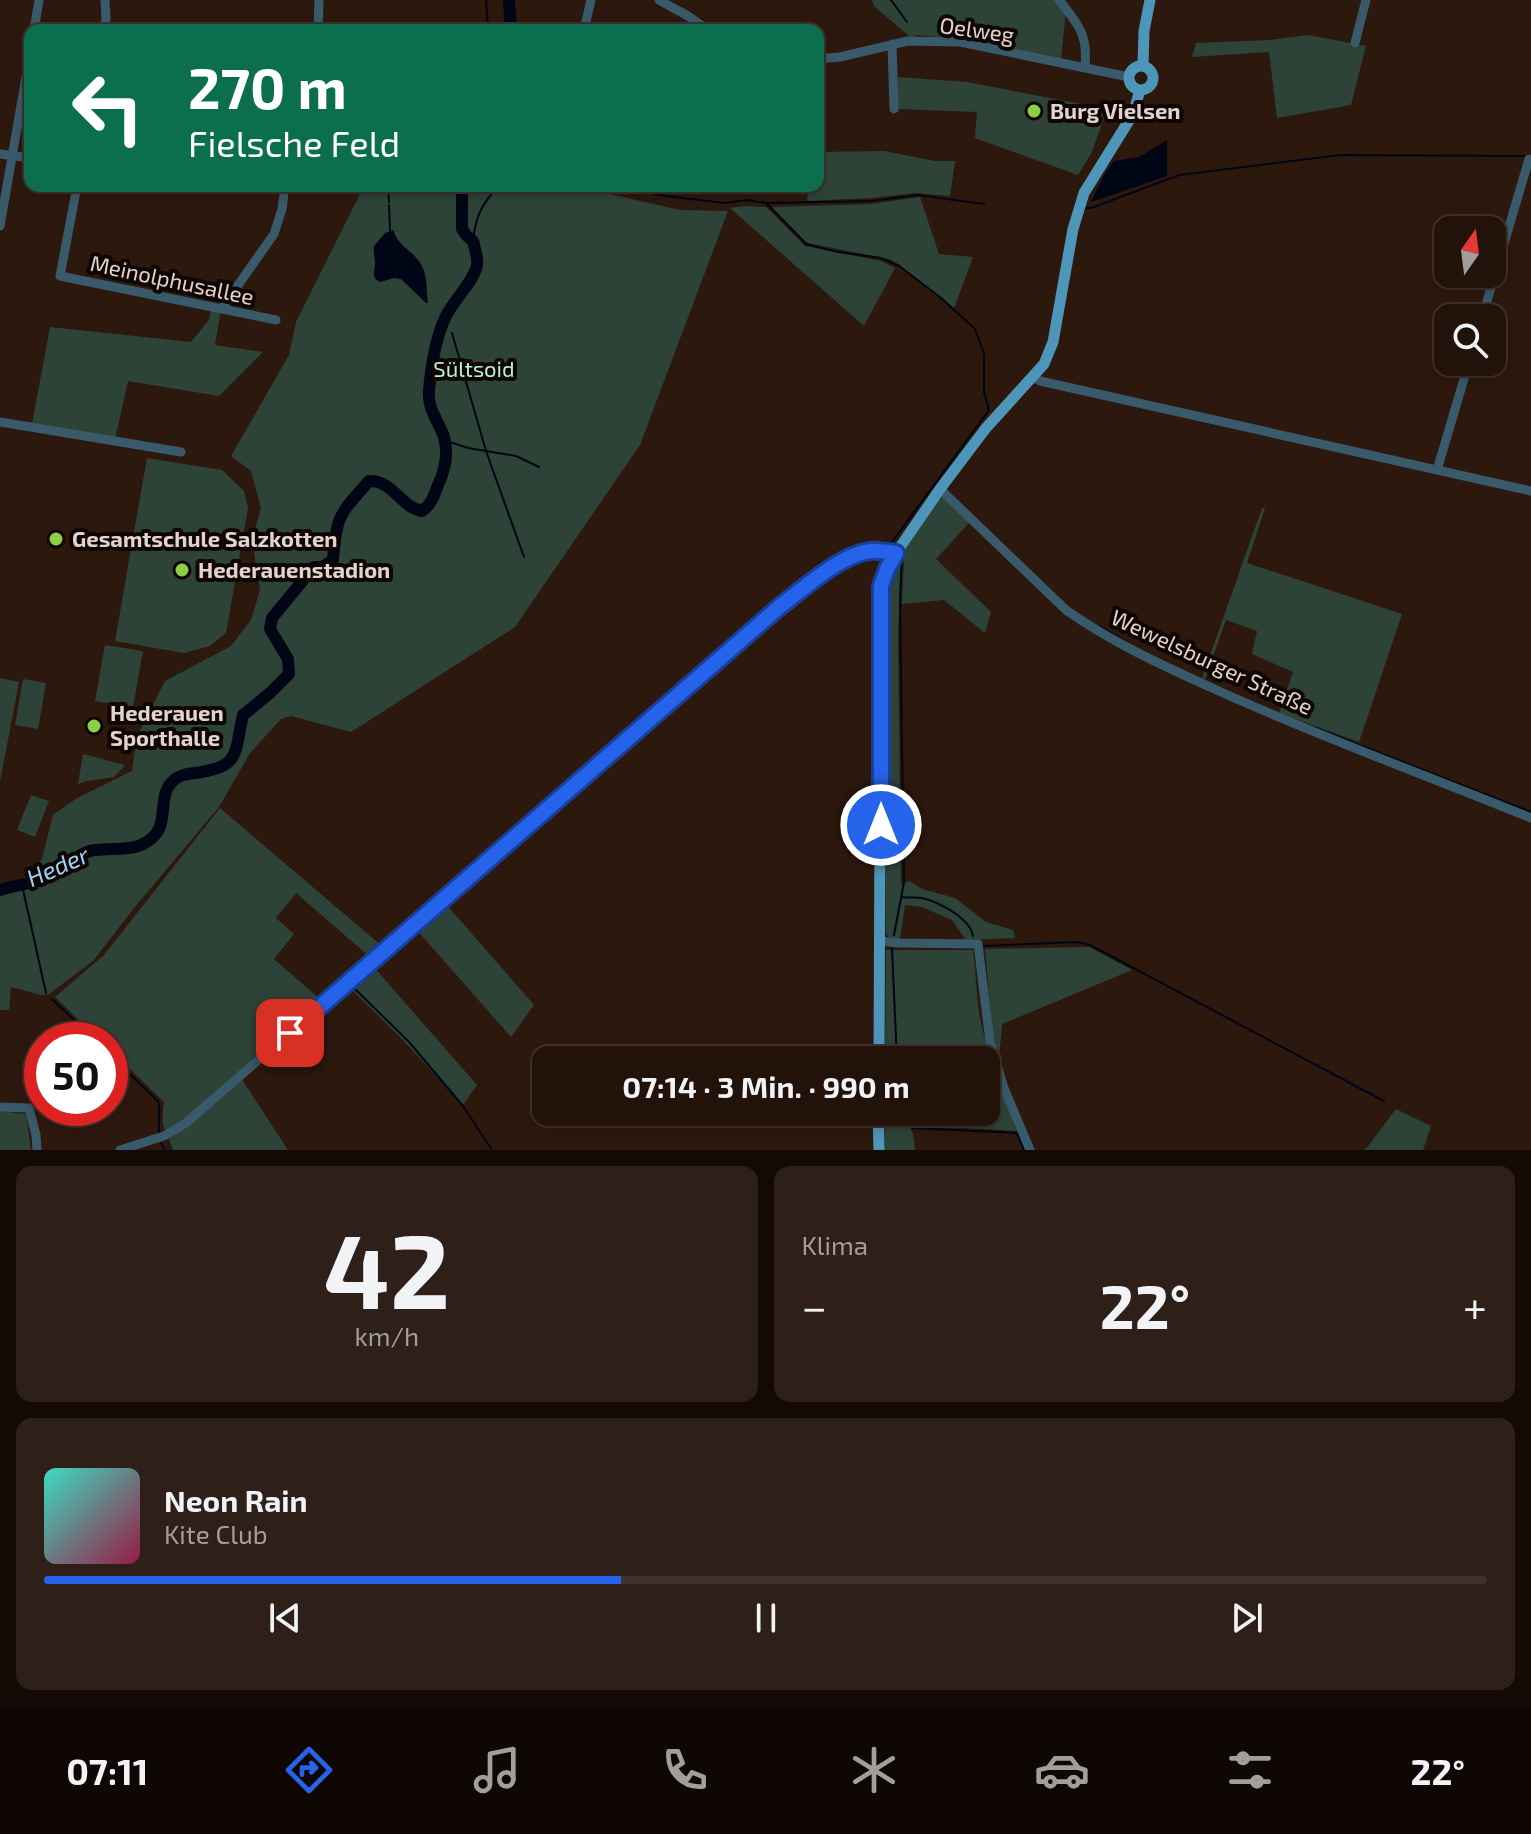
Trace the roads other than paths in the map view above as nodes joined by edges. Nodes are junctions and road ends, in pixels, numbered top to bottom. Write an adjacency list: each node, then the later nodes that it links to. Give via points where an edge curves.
1 (39, 0): 10 (street)
2 (105, 0): 11 (street)
3 (319, 0): 12 (street)
4 (591, 0): 13 (street)
5 (659, 0): 9 (street)
6 (1059, 0): 19 (street, via 1085,42)
7 (1150, 0): 18 (main road)
8 (1366, 0): 15 (street)
9 (677, 4): 14 (street)
10 (35, 24)
11 (105, 24)
12 (318, 24)
13 (585, 24)
14 (701, 24)
15 (1355, 43)
16 (892, 44): 17 (street, Oelweg); 19 (street, Oelweg, via 960,42); 23 (street)
17 (824, 58)
18 (1143, 66): 20 (main road); 22 (main road, via 1153,80)
19 (1085, 67): 20 (street, Oelweg)
20 (1129, 77): 22 (main road)
21 (24, 90): 25 (street)
22 (1140, 90): 35 (main road, via 1133,114 1084,193 1053,342)
23 (894, 109)
24 (0, 154): 25 (street)
25 (13, 155): 26 (street); 30 (street)
26 (24, 157)
27 (1529, 159): 31 (street)
28 (76, 192): 32 (street, Meinolphusallee, via 60,276)
29 (284, 192): 32 (street, via 274,234)
30 (0, 226)
31 (1486, 304)
32 (222, 308): 33 (street, Meinolphusallee)
33 (276, 320)
34 (1465, 376): 38 (street)
35 (1033, 377): 38 (street); 39 (main road)
36 (0, 422): 37 (street)
37 (181, 452)
38 (1437, 470): 40 (street)
39 (940, 489): 41 (main road); 42 (street, Wewelsburger Straße, via 1080,621 1274,717)
40 (1531, 491)
41 (896, 553): 43 (main road, via 881,586); 48 (street, via 857,554 778,608 186,1123)
42 (1531, 818)
43 (880, 941): 44 (main road); 50 (street, via 978,944 990,1042)
44 (879, 1046)
45 (0, 1107): 47 (street, via 29,1108)
46 (878, 1126): 49 (main road)
47 (37, 1150)
48 (120, 1150)
49 (879, 1150)
50 (1030, 1150)

